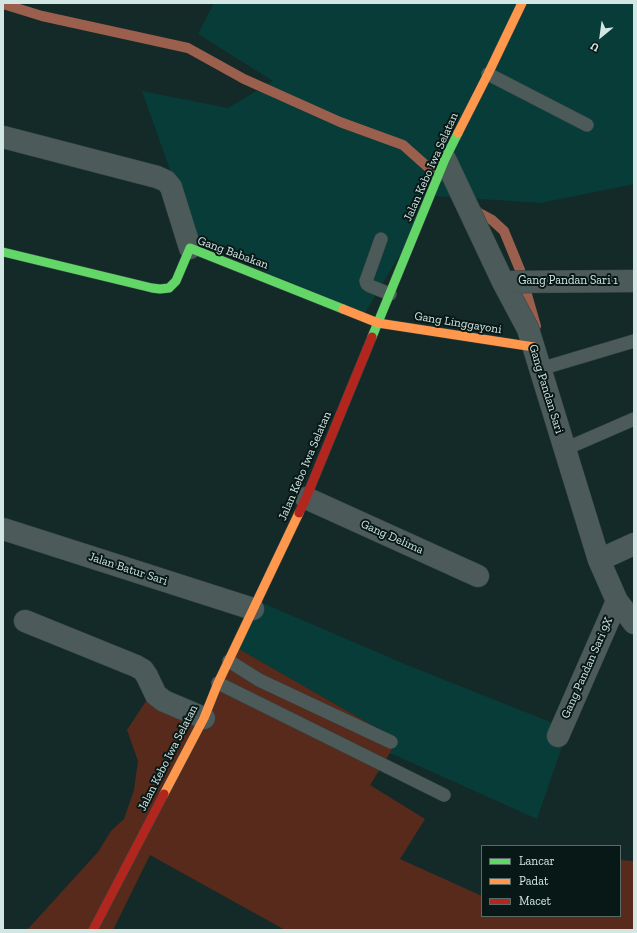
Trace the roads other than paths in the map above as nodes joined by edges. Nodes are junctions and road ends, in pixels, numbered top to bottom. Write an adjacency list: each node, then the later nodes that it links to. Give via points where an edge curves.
1 (522, 3): 2 (street, Jalan Kebo Iwa Selatan)
2 (488, 74): 3 (lane); 5 (street, Jalan Kebo Iwa Selatan)
3 (587, 125)
4 (3, 137): 7 (street, via 166,181 171,187)
5 (445, 159): 10 (street, Gang Pandan Sari); 11 (street, Jalan Kebo Iwa Selatan)
6 (381, 239): 11 (lane, via 366,281 370,286)
7 (190, 248): 8 (street, Gang Babakan, via 176,281 169,288 160,289); 12 (street, Gang Babakan)
8 (3, 252)
9 (634, 281): 10 (street, Gang Pandan Sari 1)
10 (503, 282): 14 (street, Gang Pandan Sari, via 528,329)
11 (390, 294): 12 (street, Jalan Kebo Iwa Selatan)
12 (378, 323): 14 (street, Gang Linggayoni); 18 (street, Jalan Kebo Iwa Selatan)
13 (634, 341): 15 (lane)
14 (534, 347): 15 (street, Gang Pandan Sari)
15 (540, 369): 17 (street, Gang Pandan Sari)
16 (634, 419): 17 (lane)
17 (565, 448): 21 (street, Gang Pandan Sari)
18 (306, 498): 22 (street, Gang Delima); 24 (street, Jalan Kebo Iwa Selatan)
19 (3, 529): 24 (street, Jalan Batur Sari)
20 (634, 544): 21 (street)
21 (599, 560): 23 (street, Gang Pandan Sari)
22 (478, 576)
23 (617, 601): 26 (street, Gang Pandan Sari); 30 (street, Gang Pandan Sari 9X)
24 (253, 609): 27 (street, Jalan Kebo Iwa Selatan)
25 (25, 622): 29 (street, via 136,666 148,676 156,695)
26 (634, 623)
27 (229, 661): 28 (street, Jalan Kebo Iwa Selatan); 31 (lane, via 259,680)
28 (218, 683): 29 (street, Jalan Kebo Iwa Selatan); 32 (lane)
29 (204, 718): 33 (street, Jalan Kebo Iwa Selatan)
30 (558, 736)
31 (391, 742)
32 (444, 795)
33 (93, 930)

